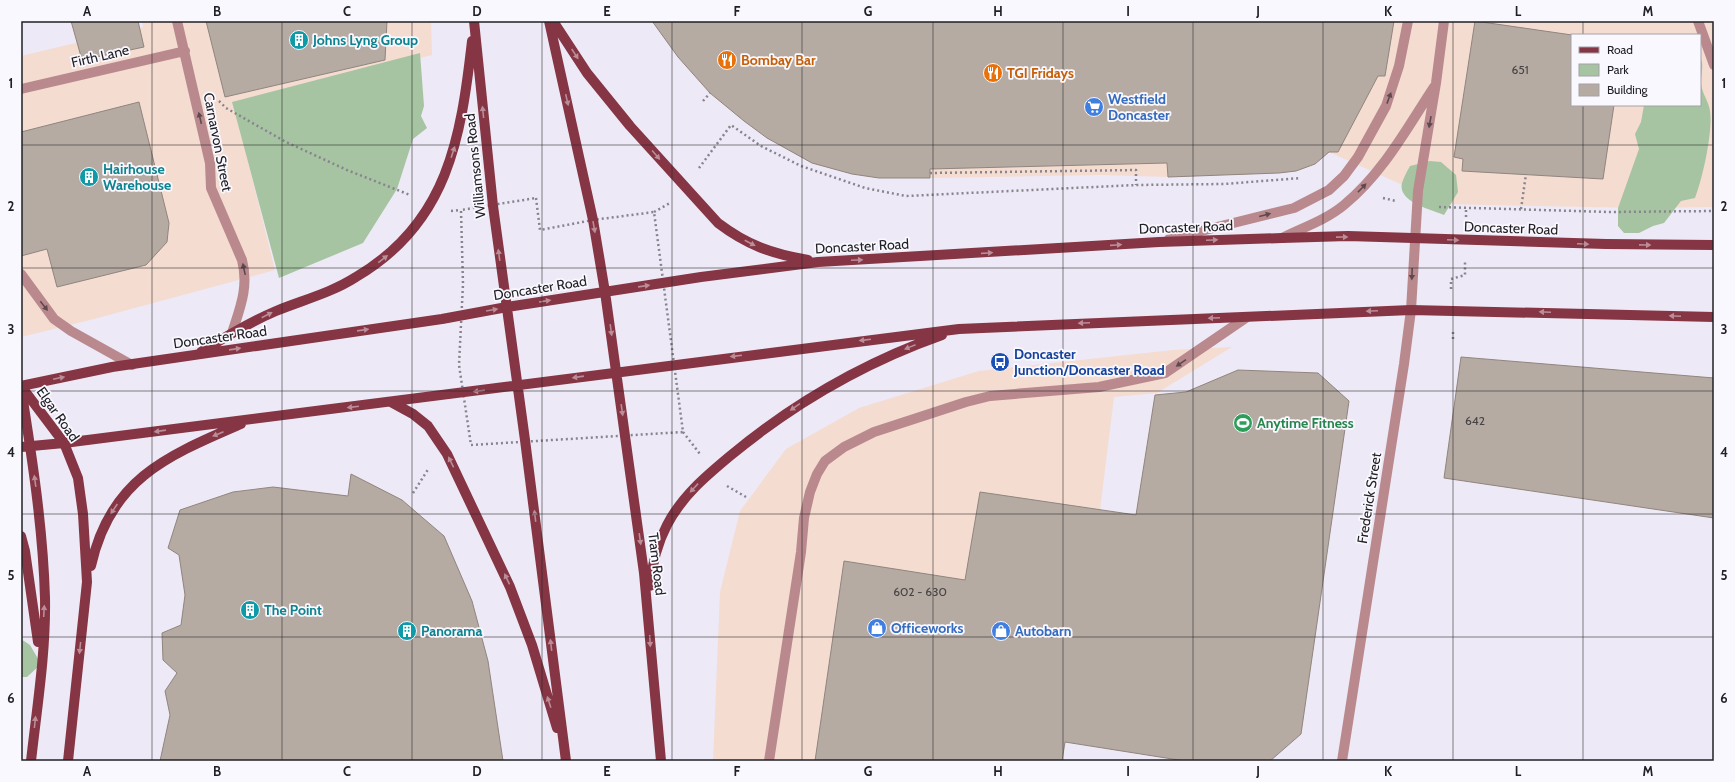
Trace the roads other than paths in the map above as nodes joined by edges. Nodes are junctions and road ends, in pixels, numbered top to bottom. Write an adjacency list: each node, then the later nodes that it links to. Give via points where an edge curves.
1 (177, 21): 8 (street, Carnarvon Street)
2 (474, 21): 19 (main road, Williamsons Road, one-way to 2, via 492,206); 24 (main road, one-way to 2, via 275,311 356,278 392,252 406,238 431,204 442,183 455,146 465,98)
3 (549, 21): 18 (main road, one-way to 18, via 593,220)
4 (554, 21): 16 (main road, one-way to 16, via 587,73 630,126 718,222 759,248 784,256)
5 (1408, 21): 14 (street, one-way to 5, via 1294,208 1329,190 1344,176 1386,106)
6 (1444, 21): 10 (street, Frederick Street)
7 (1698, 21): 9 (street)
8 (184, 51): 11 (street, Firth Lane); 24 (street, Carnarvon Street, one-way to 8, via 243,301 245,271 211,188 210,163)
9 (1714, 65)
10 (1436, 83): 12 (street, one-way to 10, via 1326,217 1362,189 1387,159); 13 (street, Frederick Street, one-way to 13)
11 (21, 89)
12 (1282, 238): 13 (main road, Doncaster Road, one-way to 13, via 1348,236); 14 (main road, Doncaster Road, one-way to 12)
13 (1414, 239): 15 (main road, Doncaster Road, one-way to 15); 20 (street, Frederick Street, one-way to 20)
14 (1159, 242): 16 (main road, Doncaster Road, one-way to 14)
15 (1714, 245)
16 (818, 262): 18 (main road, Doncaster Road, one-way to 16)
17 (21, 274): 26 (street, one-way to 26, via 54,319)
18 (606, 292): 19 (main road, Doncaster Road, one-way to 18); 27 (main road, Tram Road, one-way to 27)
19 (506, 307): 25 (main road, Doncaster Road, one-way to 19); 29 (main road, Williamsons Road)
20 (1411, 310): 21 (main road, one-way to 21); 22 (main road, one-way to 20); 43 (street, Frederick Street, via 1389,468)
21 (1247, 317): 23 (main road, one-way to 23); 42 (street, one-way to 42, via 1165,374 1100,387 990,396 966,402 874,432 844,447 825,461 810,492 804,518)
22 (1714, 317)
23 (959, 328): 27 (main road, one-way to 27); 36 (main road, one-way to 36, via 869,364 830,385 796,406 713,470 693,488 667,524 651,570)
24 (232, 333): 25 (main road)
25 (196, 355): 26 (main road, Doncaster Road)
26 (132, 365): 28 (main road, Doncaster Road, one-way to 26, via 112,366)
27 (617, 371): 29 (main road, one-way to 29); 36 (main road, Tram Road, one-way to 36)
28 (21, 386): 32 (main road, Elgar Road); 33 (main road, Elgar Road)
29 (518, 386): 30 (main road, one-way to 30); 38 (main road, one-way to 29)
30 (391, 402): 31 (main road, one-way to 31); 38 (main road, one-way to 30, via 532,645 510,586 448,454 428,426)
31 (254, 418): 32 (main road, one-way to 32); 35 (main road, one-way to 35, via 161,462 130,488 101,531)
32 (64, 443): 33 (main road); 35 (main road, Elgar Road, via 78,478 86,545)
33 (25, 446): 37 (main road, Elgar Road, one-way to 33, via 45,599 39,519)
34 (21, 536): 37 (main road)
35 (87, 582): 40 (main road, Elgar Road, one-way to 40)
36 (648, 603): 41 (main road, Tram Road, one-way to 41)
37 (41, 664): 39 (main road, Elgar Road, one-way to 37)
38 (566, 757)
39 (31, 761)
40 (68, 761)
41 (661, 761)
42 (769, 761)
43 (1342, 761)

